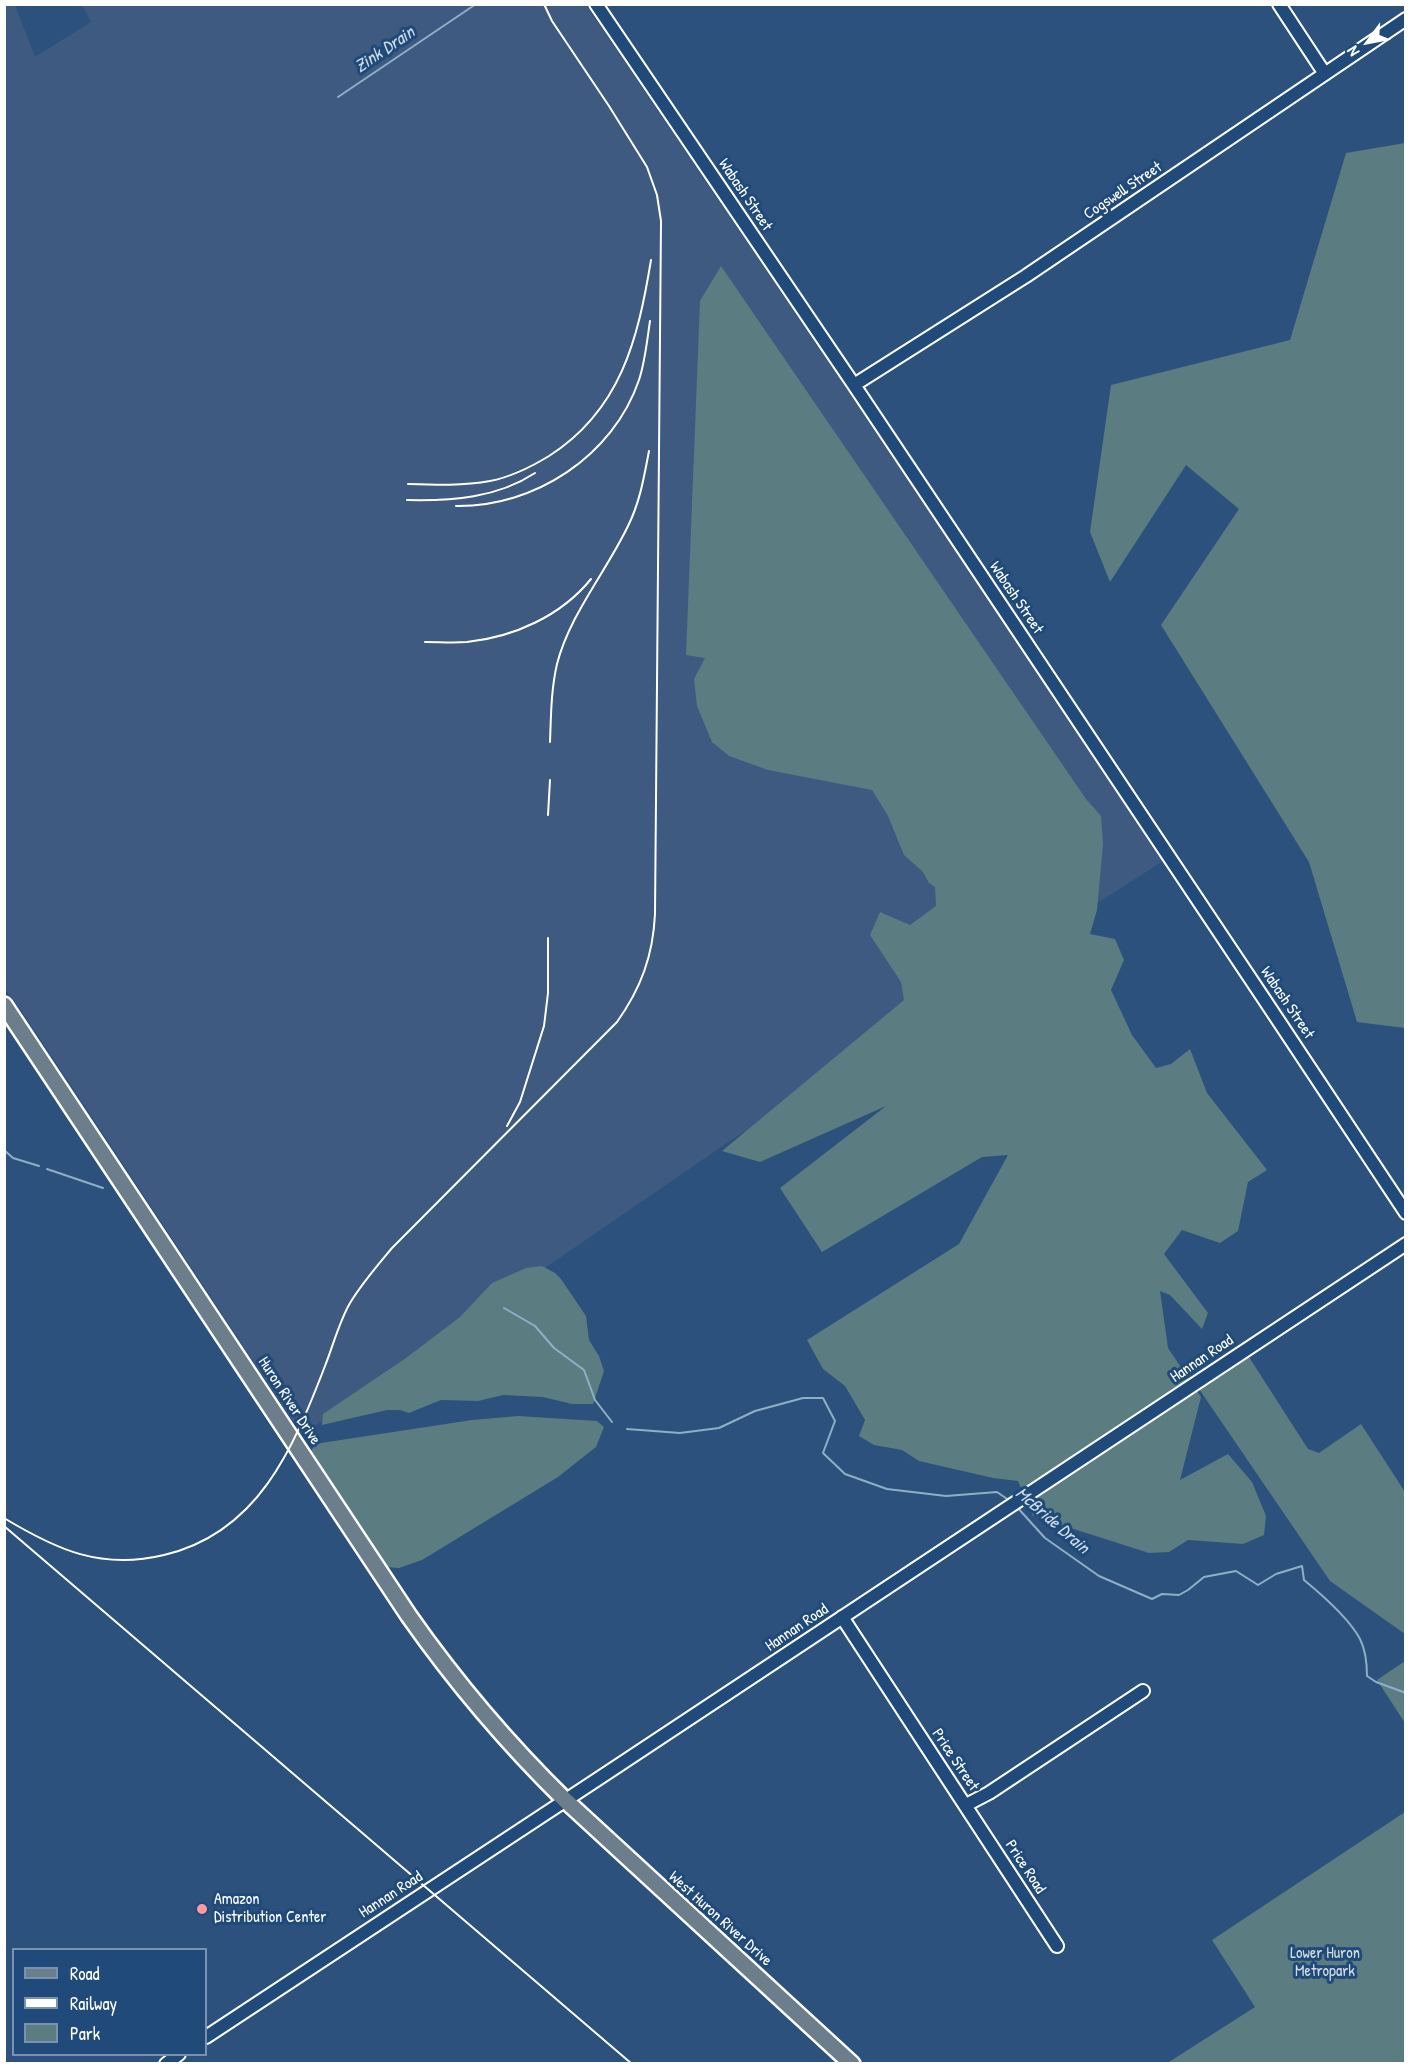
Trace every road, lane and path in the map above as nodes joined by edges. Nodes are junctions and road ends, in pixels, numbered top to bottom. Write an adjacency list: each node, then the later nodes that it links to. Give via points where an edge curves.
1 (596, 4): 5 (street, Wabash Street)
2 (1279, 4): 4 (street)
3 (1406, 19): 4 (street, Cogswell Street)
4 (1325, 74): 5 (street, Cogswell Street, via 1026,276)
5 (854, 385): 7 (street, Wabash Street)
6 (4, 1005): 11 (main road, Huron River Drive, via 408,1617 486,1719)
7 (1406, 1213)
8 (1406, 1244): 9 (street, Hannan Road)
9 (842, 1617): 11 (street, Hannan Road); 12 (street, Price Street)
10 (1143, 1691): 12 (street, Price Street)
11 (565, 1800): 14 (street, Hannan Road); 15 (main road, West Huron River Drive)
12 (966, 1805): 13 (street, Price Road)
13 (1057, 1946)
14 (207, 2036)
15 (852, 2064)

